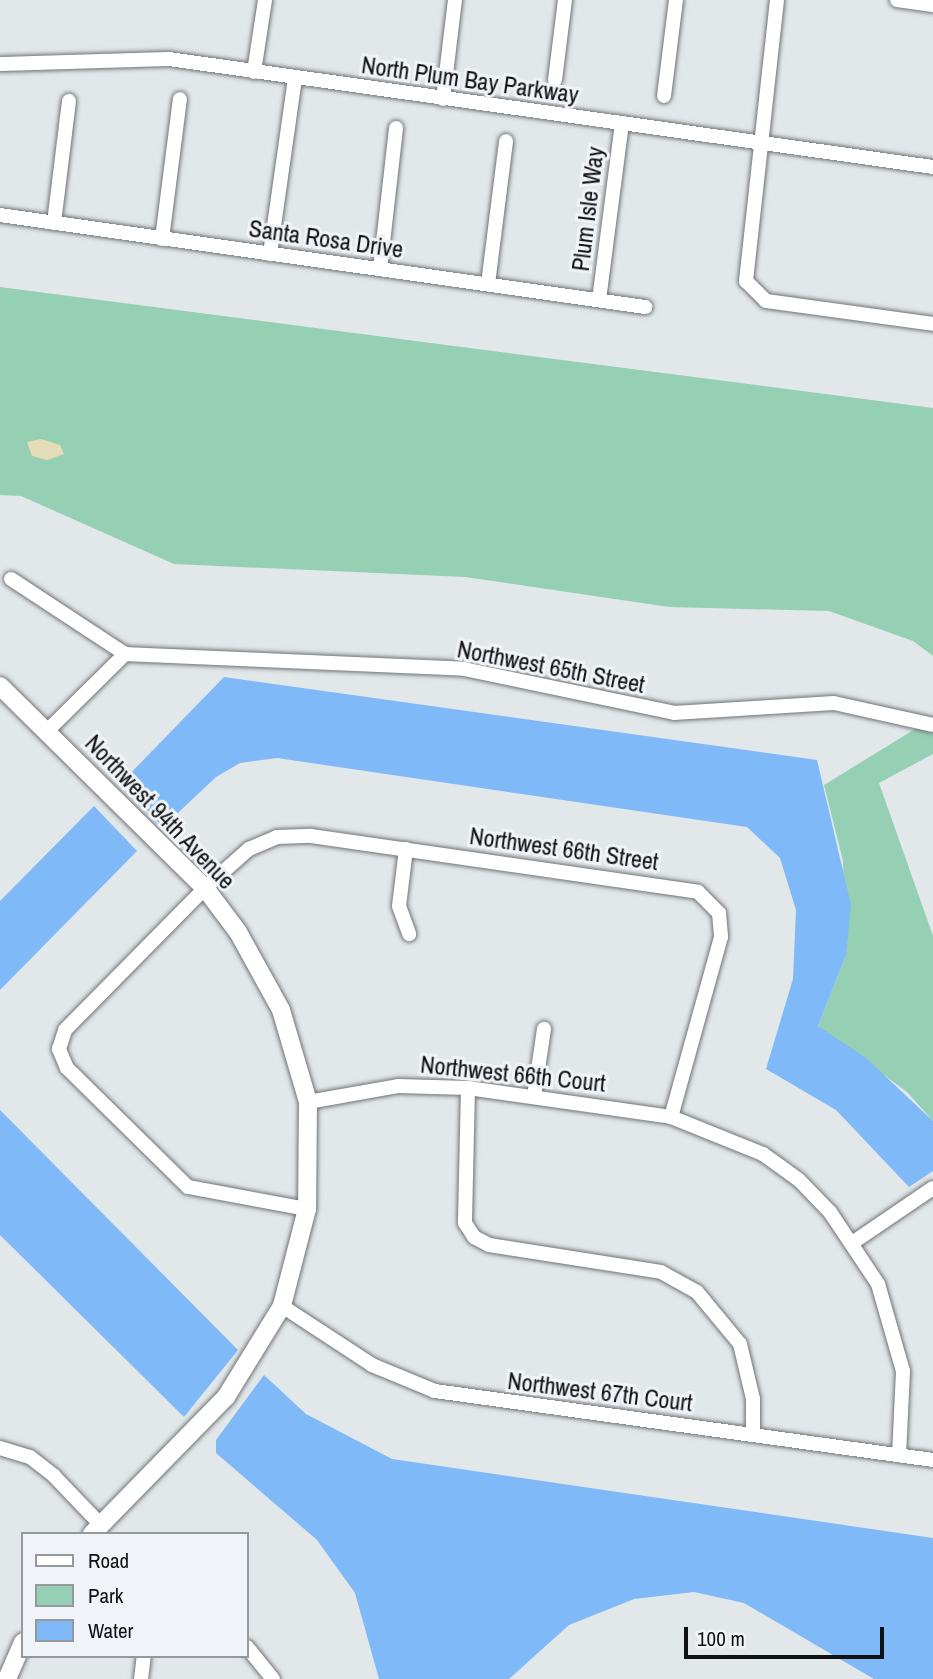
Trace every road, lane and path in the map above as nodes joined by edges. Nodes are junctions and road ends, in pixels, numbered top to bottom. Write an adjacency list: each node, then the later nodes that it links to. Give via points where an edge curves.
1 (265, 0): 9 (street)
2 (454, 0): 14 (street)
3 (565, 0): 11 (street)
4 (676, 0): 12 (street)
5 (777, 0): 19 (street)
6 (897, 0): 7 (street)
7 (933, 5)
8 (0, 64): 9 (street, North Plum Bay Parkway, via 169,59)
9 (254, 72): 10 (street, North Plum Bay Parkway)
10 (296, 79): 14 (street, North Plum Bay Parkway); 24 (street)
11 (555, 80)
12 (664, 96)
13 (180, 99): 23 (street)
14 (443, 99): 16 (street, North Plum Bay Parkway)
15 (69, 102): 22 (street)
16 (622, 124): 19 (street, North Plum Bay Parkway); 27 (street, Plum Isle Way)
17 (396, 128): 25 (street)
18 (506, 141): 26 (street)
19 (758, 143): 20 (street, North Plum Bay Parkway); 29 (street, via 744,268 753,294 766,301)
20 (933, 167)
21 (0, 215): 22 (street, Santa Rosa Drive)
22 (54, 223): 23 (street, Santa Rosa Drive)
23 (162, 239): 24 (street, Santa Rosa Drive)
24 (270, 254): 25 (street, Santa Rosa Drive)
25 (380, 268): 26 (street, Santa Rosa Drive)
26 (488, 284): 27 (street, Santa Rosa Drive)
27 (599, 300): 28 (street, Santa Rosa Drive)
28 (645, 307)
29 (933, 324)
30 (11, 579): 31 (street)
31 (125, 654): 33 (street, Northwest 65th Street, via 464,670 674,713 834,703); 34 (street)
32 (0, 687): 34 (street, Northwest 94th Avenue)
33 (933, 725)
34 (47, 731): 36 (street, Northwest 94th Avenue)
35 (406, 849): 36 (street, Northwest 66th Street, via 277,836 250,849); 37 (street, via 399,906); 42 (street, Northwest 66th Street, via 698,892 713,902 721,936 718,963)
36 (205, 888): 41 (street, Northwest 94th Avenue, via 238,932 281,1010); 44 (street, Northwest 66th Street, via 65,1030 60,1049 67,1068 188,1187)
37 (409, 933)
38 (544, 1029): 40 (street)
39 (468, 1088): 40 (street, Northwest 66th Court); 41 (street, Northwest 66th Court, via 398,1086); 47 (street, via 465,1223 474,1237 489,1245 661,1272 697,1292 740,1344 753,1399)
40 (534, 1096): 42 (street, Northwest 66th Court)
41 (308, 1102): 44 (street, Northwest 94th Avenue)
42 (671, 1116): 45 (street, Northwest 66th Court, via 763,1154 799,1180)
43 (933, 1188): 45 (street)
44 (307, 1209): 46 (street, Northwest 94th Avenue)
45 (855, 1241): 49 (street, Northwest 66th Court, via 878,1284 903,1371)
46 (282, 1306): 47 (street, Northwest 67th Court, via 372,1365 435,1391); 51 (street, Northwest 94th Avenue, via 226,1397)
47 (753, 1434): 49 (street, Northwest 67th Court)
48 (0, 1448): 51 (street, via 30,1457 54,1476)
49 (899, 1455): 50 (street, Northwest 67th Court)
50 (933, 1460)
51 (96, 1529)
52 (21, 1647): 55 (street)
53 (248, 1648): 57 (street)
54 (144, 1658): 56 (street)
55 (7, 1679)
56 (141, 1679)
57 (273, 1679)

